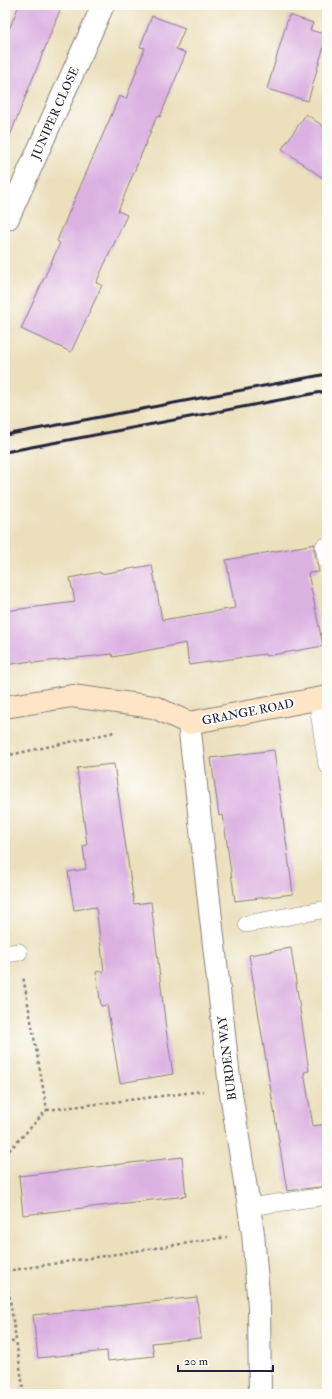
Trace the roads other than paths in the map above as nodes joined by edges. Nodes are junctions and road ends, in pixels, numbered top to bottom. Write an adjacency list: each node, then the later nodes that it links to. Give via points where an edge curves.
1 (103, 5): 2 (street, JUNIPER CLOSE, via 8,218)
2 (5, 219)
3 (327, 546): 4 (lane, via 324,546)
4 (327, 560)
5 (322, 698): 7 (street, GRANGE ROAD); 8 (lane)
6 (5, 707): 7 (street, GRANGE ROAD, via 72,696 154,707)
7 (189, 723): 12 (street, BURDEN WAY, via 230,1087)
8 (327, 765)
9 (327, 909): 10 (lane)
10 (247, 924)
11 (327, 1196): 12 (lane)
12 (248, 1207): 13 (street, BURDEN WAY, via 253,1233 258,1307)
13 (260, 1394)

